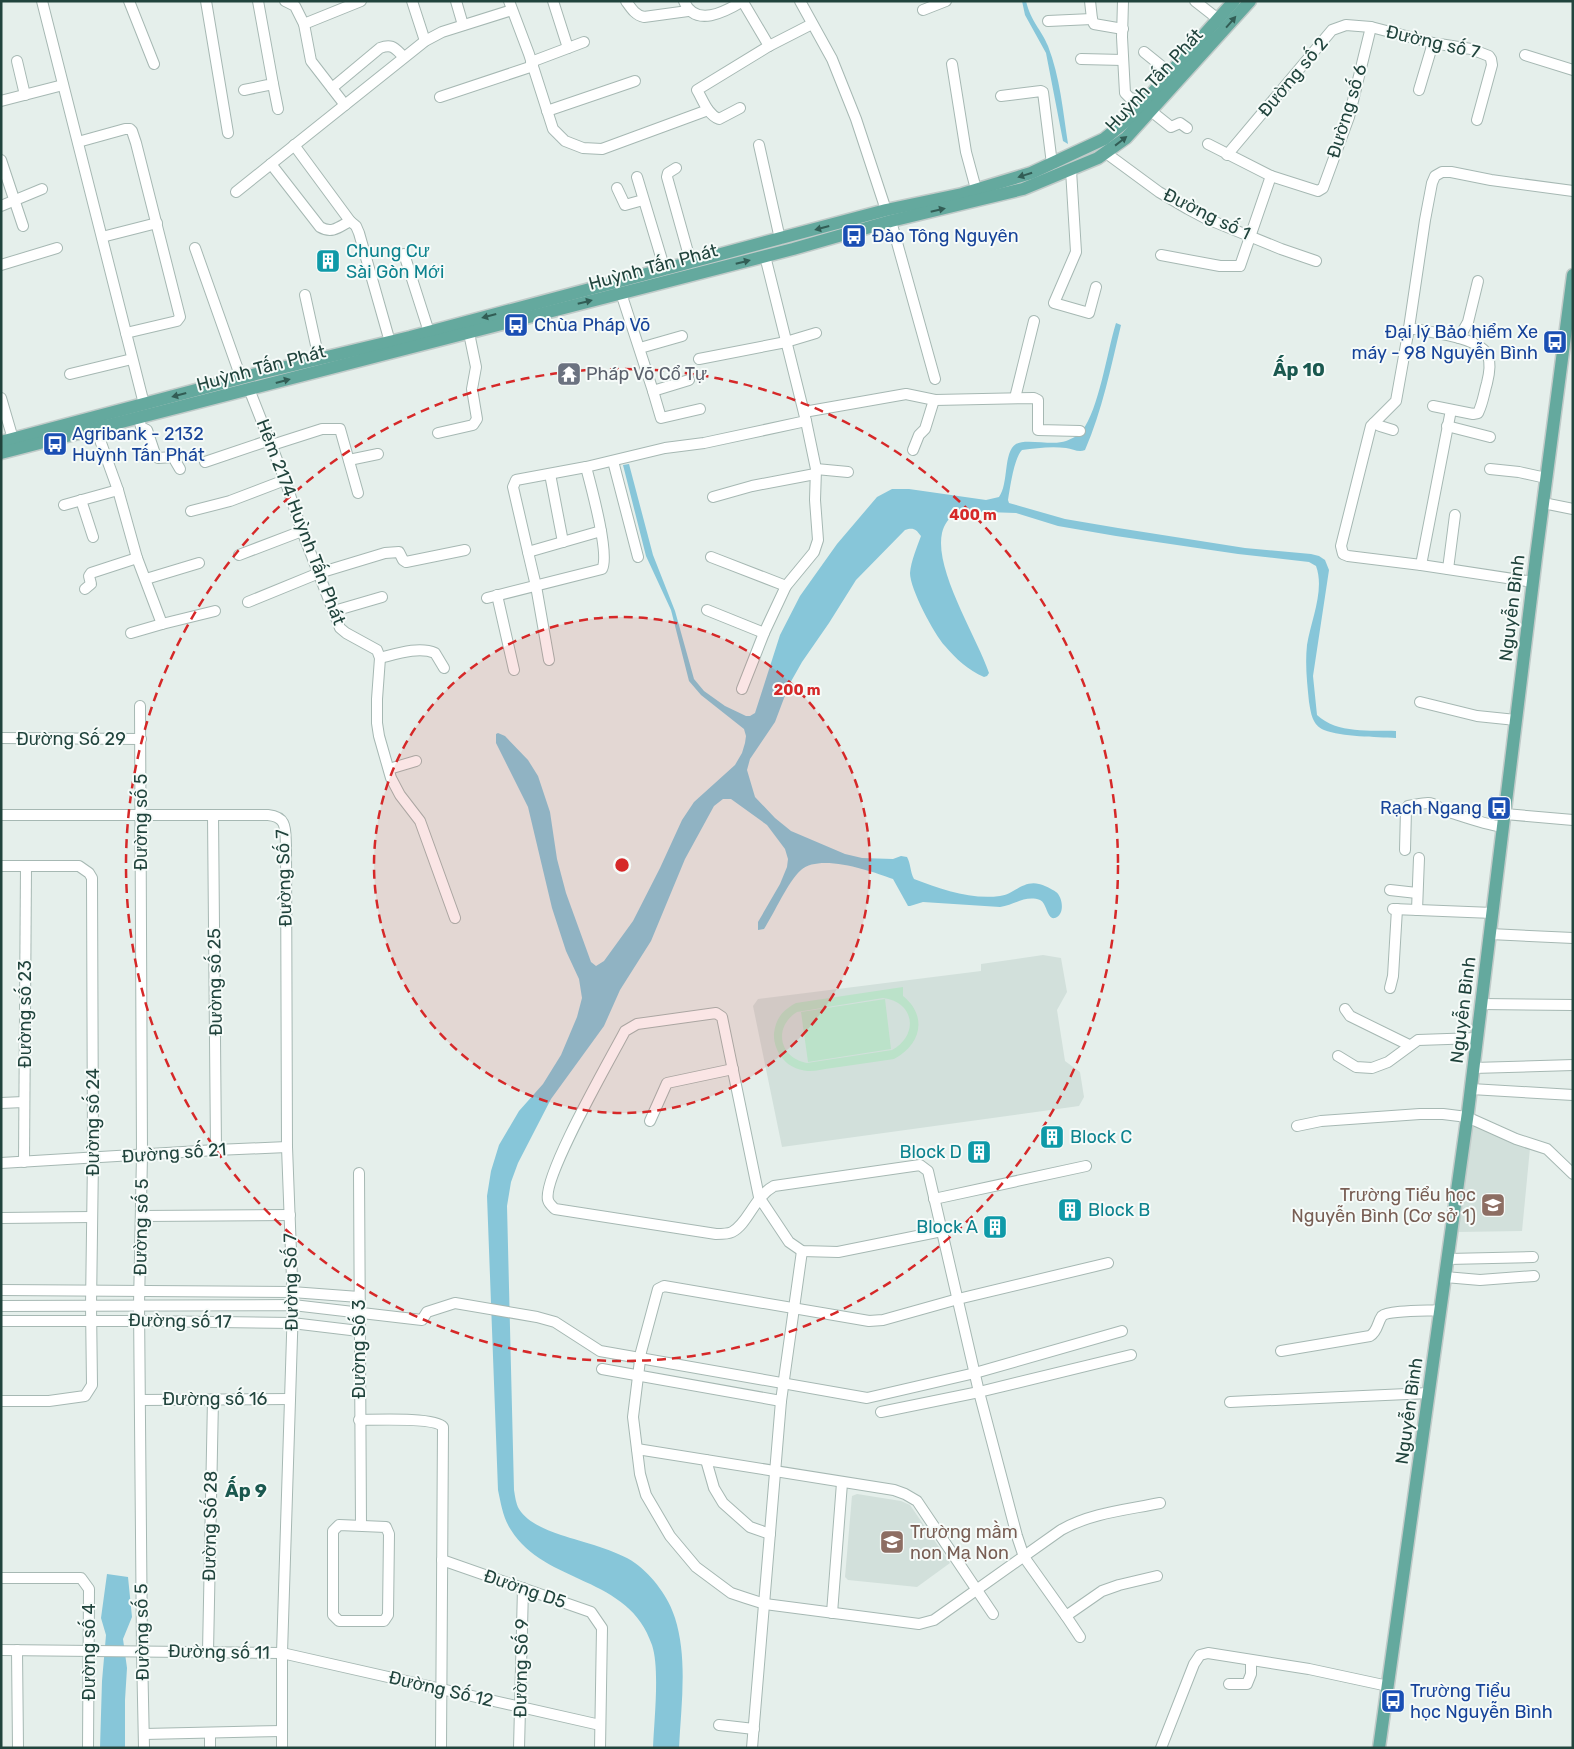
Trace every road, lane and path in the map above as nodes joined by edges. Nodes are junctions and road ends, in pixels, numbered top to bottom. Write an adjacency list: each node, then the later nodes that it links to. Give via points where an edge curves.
1 (42, 1): 48 (street)
2 (129, 1): 41 (street)
3 (206, 1): 64 (street)
4 (258, 1): 47 (street)
5 (285, 1): 25 (street, via 295,6)
6 (361, 1): 25 (street)
7 (412, 1): 30 (street)
8 (456, 1): 27 (street)
9 (553, 1): 34 (street)
10 (626, 1): 20 (street, via 638,16 644,17)
11 (743, 1): 20 (street, via 705,16 696,15); 33 (street)
12 (800, 1): 26 (street)
13 (946, 1): 21 (street)
14 (1090, 1): 22 (street)
15 (1123, 1): 29 (street)
16 (1195, 1): 23 (street)
17 (1234, 1): 23 (main road, Huỳnh Tấn Phát)
18 (1250, 1): 57 (main road, Huỳnh Tấn Phát, one-way to 18)
19 (510, 6): 27 (street); 42 (street)
20 (686, 6)
21 (923, 10)
22 (1092, 19): 24 (street); 29 (street, via 1096,25)
23 (1218, 19): 45 (main road, Huỳnh Tấn Phát)
24 (1048, 21)
25 (304, 24): 49 (street, via 311,61)
26 (812, 24): 33 (street); 86 (street, via 832,59)
27 (464, 25): 30 (street)
28 (1371, 27): 32 (street, Đường số 7); 70 (street, Đường số 2, via 1346,25 1332,30); 76 (street, Đường số 6, via 1349,117 1323,188 1318,191)
29 (1122, 29): 39 (street)
30 (425, 41): 37 (street)
31 (584, 42): 34 (street)
32 (1433, 42): 51 (street); 62 (street, Đường số 7, via 1471,49 1492,59)
33 (769, 46): 60 (street, via 697,90)
34 (568, 48): 42 (street)
35 (1144, 52): 45 (street)
36 (1525, 56): 44 (street)
37 (404, 57): 49 (street, via 390,45 380,48); 56 (street)
38 (1080, 59): 39 (street)
39 (1123, 60): 57 (street, via 1125,92 1130,98)
40 (18, 61): 52 (street)
41 (154, 64)
42 (532, 64): 54 (street); 61 (street)
43 (952, 64): 80 (street, via 966,152)
44 (1573, 70)
45 (1170, 73): 57 (main road, Huỳnh Tấn Phát)
46 (634, 81): 61 (street)
47 (273, 84): 50 (street); 59 (street)
48 (63, 85): 52 (street); 65 (street)
49 (332, 88): 56 (street)
50 (244, 90)
51 (1420, 90)
52 (25, 96): 55 (street)
53 (1001, 96): 73 (street, via 1043,92)
54 (440, 97)
55 (1, 101)
56 (345, 105): 67 (street)
57 (1148, 106): 63 (street, via 1171,127 1180,123); 69 (main road, Huỳnh Tấn Phát, one-way to 57, via 1126,138); 73 (main road, Huỳnh Tấn Phát, via 1104,139)
58 (740, 108): 60 (street, via 719,119)
59 (278, 109)
60 (708, 110): 61 (street, via 602,149 583,148 565,140 553,129)
61 (547, 111)
62 (1477, 120)
63 (1187, 128)
64 (228, 133)
65 (78, 142): 88 (street, via 125,129 132,131); 91 (street)
66 (1208, 144): 70 (street)
67 (294, 145): 72 (street); 87 (street)
68 (759, 145): 92 (street)
69 (1106, 153): 75 (main road, Huỳnh Tấn Phát); 90 (street, Đường số 1, via 1188,209)
70 (1228, 154): 76 (street)
71 (1, 160): 84 (street)
72 (272, 164): 82 (street); 87 (street, via 320,227 333,231)
73 (1052, 164): 80 (main road, Huỳnh Tấn Phát, one-way to 80)
74 (676, 168): 99 (street, via 667,177)
75 (1071, 170): 86 (main road, Huỳnh Tấn Phát, one-way to 75, via 1023,189); 104 (street, via 1076,252 1054,303 1089,313)
76 (1271, 176): 90 (street)
77 (636, 177): 83 (street)
78 (617, 188): 83 (street, via 625,205)
79 (42, 189): 84 (street)
80 (976, 189): 86 (main road, Huỳnh Tấn Phát)
81 (1573, 191): 109 (street, via 1451,172 1435,176)
82 (236, 192)
83 (643, 200): 101 (street)
84 (15, 202): 85 (street); 89 (street)
85 (1, 206)
86 (888, 216): 92 (main road, Huỳnh Tấn Phát, one-way to 92); 97 (main road, Huỳnh Tấn Phát); 124 (street)
87 (350, 221): 116 (street, via 359,233)
88 (157, 223): 91 (street); 111 (street, via 180,317 178,321)
89 (23, 226)
90 (1250, 236): 96 (street, via 1240,266 1220,266); 98 (street, Đường số 1)
91 (102, 237): 111 (street)
92 (780, 239): 99 (main road, Huỳnh Tấn Phát)
93 (57, 248): 100 (street)
94 (195, 248): 123 (street)
95 (404, 254): 110 (street)
96 (1161, 255)
97 (765, 256): 105 (main road, Huỳnh Tấn Phát, one-way to 97); 117 (street)
98 (1316, 261)
99 (691, 263): 101 (main road, Huỳnh Tấn Phát)
100 (1, 265)
101 (665, 270): 107 (main road, Huỳnh Tấn Phát)
102 (1573, 275): 158 (main road, Nguyễn Bình)
103 (1478, 281): 115 (street, via 1468,322)
104 (1096, 287)
105 (621, 293): 107 (main road, Huỳnh Tấn Phát, one-way to 105); 118 (street)
106 (305, 295): 120 (street)
107 (537, 309): 110 (main road, Huỳnh Tấn Phát, one-way to 110); 112 (main road, Huỳnh Tấn Phát)
108 (1034, 321): 129 (street)
109 (1409, 328): 115 (street); 137 (street, via 1396,401)
110 (429, 332): 116 (main road, Huỳnh Tấn Phát)
111 (126, 333): 119 (street)
112 (469, 333): 126 (main road, Huỳnh Tấn Phát, one-way to 112); 142 (street, via 476,366 472,389 477,419 473,424)
113 (816, 334): 117 (street)
114 (682, 336): 118 (street)
115 (1459, 338): 134 (street, via 1484,349 1489,357 1489,372 1478,413)
116 (390, 342): 120 (main road, Huỳnh Tấn Phát)
117 (786, 342): 121 (street); 135 (street)
118 (640, 348): 127 (street)
119 (132, 358): 122 (street); 131 (street)
120 (319, 359): 123 (main road, Huỳnh Tấn Phát)
121 (699, 359)
122 (70, 374)
123 (241, 378): 131 (main road, Huỳnh Tấn Phát, one-way to 131)
124 (935, 379)
125 (689, 380): 127 (street)
126 (249, 389): 136 (main road, Huỳnh Tấn Phát); 145 (street, Hẻm 2174 Huỳnh Tấn Phát)
127 (653, 391): 133 (street, via 661,418)
128 (1, 398): 144 (street)
129 (1014, 398): 130 (street); 141 (street, via 1038,400 1038,430)
130 (934, 400): 135 (street, via 906,394); 146 (street, via 925,430 919,435)
131 (144, 404): 144 (main road, Huỳnh Tấn Phát)
132 (1433, 406): 134 (street)
133 (700, 409)
134 (1451, 410): 138 (street)
135 (805, 417): 150 (street, via 704,443 665,448); 155 (street)
136 (140, 418): 139 (main road, Huỳnh Tấn Phát); 153 (street, via 156,457 173,457)
137 (1374, 423): 140 (street); 180 (street, via 1353,492 1341,546 1343,554)
138 (1448, 426): 143 (street); 180 (street)
139 (96, 429): 144 (main road, Huỳnh Tấn Phát); 160 (street)
140 (1394, 430)
141 (1080, 431)
142 (438, 433)
143 (1490, 437)
144 (10, 443): 147 (main road, Huỳnh Tấn Phát)
145 (271, 443): 149 (street, via 322,429 339,428); 151 (street); 159 (street, Hẻm 2174 Huỳnh Tấn Phát)
146 (913, 450)
147 (1, 453)
148 (378, 454): 149 (street)
149 (349, 460): 161 (street)
150 (613, 461): 152 (street); 176 (street)
151 (205, 462)
152 (586, 467): 157 (street); 169 (street)
153 (180, 469)
154 (1490, 469): 158 (street)
155 (815, 471): 156 (street); 162 (street); 186 (street, via 816,548)
156 (848, 472)
157 (550, 474): 172 (street); 174 (street, via 514,483)
158 (1546, 478): 164 (main road, Nguyễn Bình)
159 (285, 480): 167 (street, via 230,501); 170 (street, Hẻm 2174 Huỳnh Tấn Phát)
160 (118, 490): 163 (street); 178 (street)
161 (358, 494)
162 (713, 497)
163 (81, 500): 165 (street); 171 (street)
164 (1543, 503): 166 (street); 184 (main road, Nguyễn Bình)
165 (64, 505)
166 (1573, 509)
167 (191, 511)
168 (1455, 515): 181 (street)
169 (601, 530): 172 (street); 185 (street, via 602,569)
170 (302, 531): 175 (street); 182 (street, Hẻm 2174 Huỳnh Tấn Phát)
171 (93, 537)
172 (563, 542): 174 (street)
173 (464, 550): 182 (street, via 406,562 399,552 385,553)
174 (528, 552): 185 (street)
175 (239, 555)
176 (638, 557)
177 (711, 557): 186 (street)
178 (137, 558): 183 (street); 187 (street, via 91,573 90,585)
179 (198, 563): 183 (street)
180 (1421, 565): 181 (street)
181 (1448, 569): 184 (street)
182 (319, 573): 189 (street); 192 (street, Hẻm 2174 Huỳnh Tấn Phát)
183 (146, 579): 193 (street)
184 (1533, 582): 203 (main road, Nguyễn Bình)
185 (536, 586): 197 (street); 199 (street, via 492,596)
186 (786, 586): 195 (street)
187 (85, 589)
188 (382, 597): 192 (street)
189 (248, 602)
190 (707, 610): 195 (street)
191 (215, 611): 193 (street)
192 (334, 612): 196 (street, Hẻm 2174 Huỳnh Tấn Phát, via 342,631 374,648)
193 (162, 624): 194 (street)
194 (131, 633)
195 (764, 633): 200 (street)
196 (380, 658): 198 (street, via 427,650 435,653); 207 (street, via 377,723)
197 (549, 660)
198 (444, 668)
199 (514, 670)
200 (742, 689)
201 (1420, 702): 203 (street, via 1477,716)
202 (140, 706): 205 (street, Đường số 5)
203 (1516, 720): 208 (main road, Nguyễn Bình)
204 (1, 738): 205 (street, Đường Số 29)
205 (141, 739): 210 (street, Đường số 5)
206 (416, 761): 207 (street)
207 (389, 769): 222 (street, via 400,795 420,821)
208 (1505, 814): 212 (street); 213 (main road, Nguyễn Bình)
209 (1, 815): 210 (street)
210 (141, 815): 211 (street); 244 (street, Đường số 5)
211 (213, 815): 242 (street, Đường Số 7, via 268,814 280,818 285,825); 243 (street, Đường số 25)
212 (1573, 820)
213 (1503, 827): 214 (street, via 1481,823 1435,804 1408,806); 221 (main road, Nguyễn Bình)
214 (1405, 850)
215 (1419, 858): 219 (street)
216 (1, 866): 217 (street)
217 (26, 866): 237 (street, Đường số 23); 245 (street, Đường số 24, via 79,866 92,878)
218 (1390, 890): 219 (street)
219 (1417, 893): 220 (street)
220 (1417, 910): 221 (street); 225 (street, via 1395,909 1394,976)
221 (1492, 913): 223 (main road, Nguyễn Bình)
222 (455, 918)
223 (1490, 934): 224 (street); 226 (main road, Nguyễn Bình)
224 (1573, 938)
225 (1390, 988)
226 (1481, 1004): 227 (street); 229 (main road, Nguyễn Bình)
227 (1573, 1005)
228 (1345, 1009): 230 (street, via 1350,1016)
229 (1477, 1038): 230 (street, via 1428,1038); 233 (main road, Nguyễn Bình)
230 (1409, 1045): 231 (street, via 1388,1062 1372,1068 1356,1067)
231 (1338, 1056)
232 (1573, 1065): 233 (street)
233 (1473, 1068): 235 (main road, Nguyễn Bình)
234 (734, 1069): 240 (street, via 667,1083); 251 (street); 251 (street, via 719,1014 637,1024 625,1031 561,1154 548,1199 556,1209 716,1234 731,1233)
235 (1471, 1089): 236 (street); 239 (main road, Nguyễn Bình)
236 (1573, 1096)
237 (24, 1102): 238 (street); 246 (street, Đường số 23)
238 (1, 1103)
239 (1467, 1118): 241 (street, via 1420,1114 1321,1121); 250 (street, via 1546,1149); 260 (main road, Nguyễn Bình)
240 (650, 1121)
241 (1297, 1126)
242 (286, 1147): 243 (street, Đường số 21); 253 (street, Đường Số 7)
243 (216, 1150): 244 (street, Đường số 21)
244 (139, 1155): 245 (street, Đường số 21); 254 (street, Đường số 5)
245 (93, 1158): 246 (street, Đường số 21); 255 (street, Đường số 24)
246 (24, 1162): 247 (street, Đường số 21)
247 (1, 1163)
248 (1086, 1166): 252 (street)
249 (358, 1173): 268 (street, Đường Số 3)
250 (1573, 1174)
251 (759, 1197): 252 (street, via 778,1185 920,1165 928,1170); 258 (street, via 788,1242)
252 (934, 1200): 257 (street)
253 (290, 1215): 254 (street); 267 (street, Đường Số 7)
254 (141, 1216): 266 (street, Đường số 5)
255 (92, 1217): 256 (street); 265 (street, Đường số 24)
256 (1, 1218)
257 (942, 1231): 258 (street, via 838,1252); 269 (street)
258 (802, 1251): 274 (street)
259 (1533, 1257): 260 (street)
260 (1448, 1259): 263 (main road, Nguyễn Bình)
261 (1108, 1262): 269 (street)
262 (1534, 1276): 263 (street, via 1480,1280)
263 (1445, 1277): 275 (main road, Nguyễn Bình)
264 (1, 1290): 265 (street)
265 (91, 1291): 266 (street); 272 (street, Đường số 24)
266 (140, 1292): 267 (street); 273 (street, Đường số 5)
267 (292, 1292): 268 (street); 270 (street, Đường Số 7)
268 (359, 1297): 276 (street, Đường Số 3)
269 (958, 1299): 274 (street, via 869,1321); 287 (street)
270 (293, 1305): 273 (street, Đường số 17); 276 (street, Đường số 17); 280 (street, Đường Số 7)
271 (1, 1306): 272 (street, Đường số 17)
272 (91, 1306): 273 (street, Đường số 17); 278 (street, Đường số 24)
273 (134, 1306): 279 (street, Đường số 5)
274 (793, 1307): 285 (street, via 664,1286 658,1289); 289 (street)
275 (1440, 1310): 283 (street, via 1386,1314 1370,1336); 291 (main road, Nguyễn Bình)
276 (359, 1314): 281 (street, Đường Số 3); 285 (street, via 422,1320 427,1312 455,1303 555,1322 600,1351)
277 (1, 1321): 278 (street, Đường số 17)
278 (92, 1321): 279 (street, Đường số 17); 295 (street, Đường số 24, via 92,1385 85,1396 49,1401)
279 (135, 1321): 280 (street, Đường số 17); 294 (street, Đường số 5)
280 (292, 1323): 281 (street, Đường số 17); 293 (street, Đường Số 7)
281 (359, 1331): 299 (street, Đường Số 3)
282 (1122, 1332): 287 (street)
283 (1281, 1351)
284 (1132, 1355): 290 (street)
285 (640, 1359): 288 (street); 289 (street)
286 (602, 1369): 288 (street)
287 (975, 1373): 289 (street, via 867,1398); 290 (street)
288 (637, 1376): 296 (street); 300 (street, via 633,1416)
289 (783, 1383): 296 (street)
290 (979, 1392): 298 (street); 307 (street)
291 (1429, 1393): 297 (street); 326 (main road, Nguyễn Bình)
292 (212, 1399): 293 (street, Đường số 16); 294 (street, Đường số 16); 322 (street, Đường Số 28)
293 (290, 1399): 323 (street, Đường Số 7)
294 (140, 1400): 321 (street, Đường số 5)
295 (1, 1401)
296 (781, 1401): 302 (street)
297 (1230, 1402)
298 (881, 1412)
299 (359, 1420): 305 (street, Đường Số 3); 308 (street, via 432,1421 442,1424)
300 (637, 1449): 301 (street); 313 (street, via 646,1495 680,1548 696,1566 731,1593)
301 (706, 1460): 302 (street); 306 (street, via 714,1488 724,1503 750,1527)
302 (776, 1471): 303 (street); 306 (street)
303 (842, 1483): 312 (street, via 894,1490 917,1501); 314 (street)
304 (1160, 1503): 307 (street, via 1072,1524)
305 (361, 1525): 305 (street, via 339,1524 333,1531 333,1615 339,1620 384,1622 388,1615 389,1534 386,1526)
306 (770, 1534): 313 (street)
307 (1024, 1557): 312 (street); 316 (street)
308 (442, 1560): 311 (street, Đường D5); 327 (street)
309 (1157, 1576): 316 (street, via 1102,1591)
310 (1, 1578): 320 (street, Đường số 4, via 81,1578 89,1589)
311 (523, 1588): 328 (street, Đường Số 9); 329 (street, Đường D5, via 591,1612 602,1628)
312 (976, 1590): 314 (street, via 934,1620 919,1624); 315 (street)
313 (764, 1604): 314 (street); 331 (street)
314 (832, 1613)
315 (993, 1614)
316 (1066, 1616): 317 (street)
317 (1080, 1637)
318 (1, 1650): 319 (street, Đường số 11)
319 (17, 1650): 320 (street, Đường số 11); 335 (street)
320 (92, 1651): 321 (street, Đường số 11); 336 (street, Đường số 4)
321 (139, 1652): 322 (street, Đường số 11); 334 (street, Đường số 5)
322 (208, 1652): 323 (street, Đường số 11)
323 (282, 1653): 327 (street, Đường Số 12); 332 (street, Đường Số 7)
324 (1251, 1660): 325 (street, via 1247,1684); 326 (street); 344 (street, via 1208,1653 1200,1655)
325 (1229, 1684)
326 (1388, 1686): 345 (main road, Nguyễn Bình)
327 (441, 1689): 328 (street, Đường Số 12); 340 (street)
328 (520, 1706): 329 (street, Đường Số 12); 341 (street, Đường Số 9)
329 (600, 1725): 342 (street)
330 (719, 1725): 331 (street)
331 (754, 1729): 343 (street)
332 (282, 1730): 333 (street); 339 (street, Đường Số 7)
333 (210, 1733): 334 (street); 338 (street)
334 (144, 1734): 337 (street, Đường số 5)
335 (18, 1748)
336 (88, 1748)
337 (144, 1748)
338 (210, 1748)
339 (282, 1748)
340 (441, 1748)
341 (520, 1748)
342 (600, 1748)
343 (752, 1748)
344 (1161, 1748)
345 (1379, 1748)

